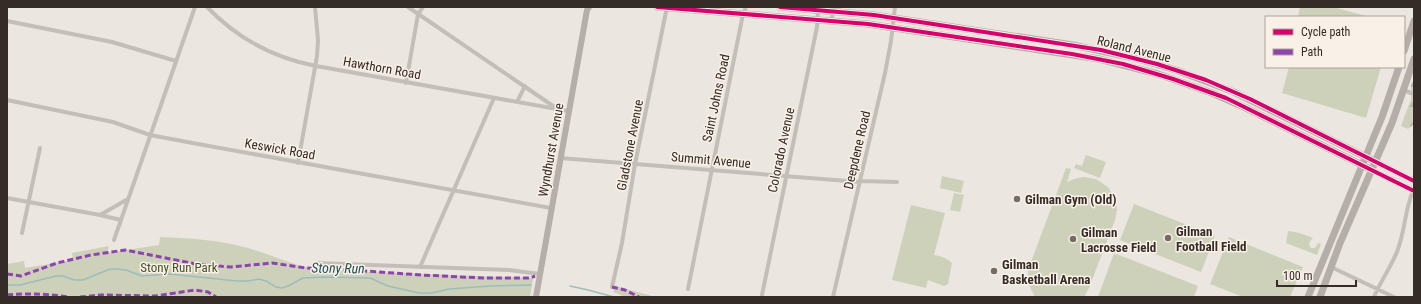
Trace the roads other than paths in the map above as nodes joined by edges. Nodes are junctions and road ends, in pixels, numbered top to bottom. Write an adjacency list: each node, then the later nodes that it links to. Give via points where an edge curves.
1 (195, 7): 23 (street)
2 (207, 7): 24 (street, Hawthorn Road, via 236,33 257,46 284,58)
3 (315, 7): 24 (street, via 318,40)
4 (408, 7): 14 (street)
5 (423, 7): 14 (street)
6 (589, 7): 34 (street, Wyndhurst Avenue)
7 (657, 7): 8 (main road, Roland Avenue)
8 (667, 7): 12 (main road, Roland Avenue); 41 (street, Gladstone Avenue)
9 (780, 7): 13 (main road, Roland Avenue)
10 (895, 7): 15 (street, Deepdene Road)
11 (833, 9): 13 (main road, Roland Avenue); 15 (main road, Roland Avenue); 17 (street)
12 (744, 10): 16 (main road, Roland Avenue); 43 (street, Saint Johns Road)
13 (818, 10): 16 (street, Colorado Avenue)
14 (418, 14): 26 (street); 27 (street)
15 (894, 18): 20 (street, Deepdene Road); 37 (main road, Roland Avenue, via 1101,50 1157,64 1234,92)
16 (818, 19): 17 (main road, Roland Avenue); 45 (street, Colorado Avenue)
17 (832, 20): 20 (main road, Roland Avenue)
18 (7, 21): 23 (street, via 112,42)
19 (1414, 21): 21 (main road)
20 (893, 27): 42 (main road, Roland Avenue, via 1099,59 1158,74 1226,98); 47 (street, Deepdene Road)
21 (1405, 49)
22 (1414, 59): 28 (main road)
23 (176, 61): 35 (street)
24 (316, 66): 26 (street, Hawthorn Road); 40 (street)
25 (1399, 68): 37 (main road)
26 (406, 83): 30 (street, Hawthorn Road)
27 (525, 86): 32 (street); 33 (street)
28 (1404, 90): 29 (street); 39 (main road)
29 (1414, 94)
30 (494, 98): 32 (street, Hawthorn Road); 49 (street)
31 (7, 100): 35 (street, Keswick Road, via 113,122)
32 (517, 102): 33 (street, Hawthorn Road)
33 (558, 110): 34 (street, Hawthorn Road)
34 (568, 111): 38 (street, Wyndhurst Avenue)
35 (150, 135): 40 (street, Keswick Road); 52 (street)
36 (40, 148): 53 (street)
37 (1366, 157): 39 (main road, Roland Avenue); 42 (main road)
38 (560, 158): 41 (street, Summit Avenue); 54 (street, Wyndhurst Avenue)
39 (1376, 162): 44 (main road); 46 (street, Roland Avenue)
40 (298, 163): 49 (street, Keswick Road)
41 (635, 164): 43 (street, Summit Avenue); 63 (street, Gladstone Avenue, via 624,236)
42 (1362, 165): 44 (main road, Roland Avenue); 69 (main road)
43 (711, 170): 45 (street, Summit Avenue); 64 (street, Saint Johns Road)
44 (1372, 170): 50 (street, Roland Avenue); 61 (main road)
45 (786, 176): 47 (street, Summit Avenue); 66 (street, Colorado Avenue)
46 (1414, 181)
47 (861, 182): 48 (street, Summit Avenue); 68 (street, Deepdene Road)
48 (898, 182)
49 (454, 190): 54 (street, Keswick Road); 60 (street)
50 (1414, 191): 65 (street, via 1397,252)
51 (7, 198): 53 (street)
52 (128, 199): 55 (street); 56 (street)
53 (29, 202): 55 (street); 57 (street)
54 (552, 208): 62 (street, Wyndhurst Avenue)
55 (100, 216): 56 (street)
56 (121, 220): 58 (street)
57 (22, 233)
58 (114, 240)
59 (316, 263): 60 (street)
60 (420, 267): 62 (street, via 509,270)
61 (1331, 267): 65 (street); 70 (main road)
62 (540, 274): 67 (street, Wyndhurst Avenue)
63 (612, 287)
64 (688, 289)
65 (1377, 289): 71 (street); 72 (street)
66 (762, 295)
67 (536, 297)
68 (833, 297)
69 (1308, 297)
70 (1320, 297)
71 (1374, 297)
72 (1394, 297)

